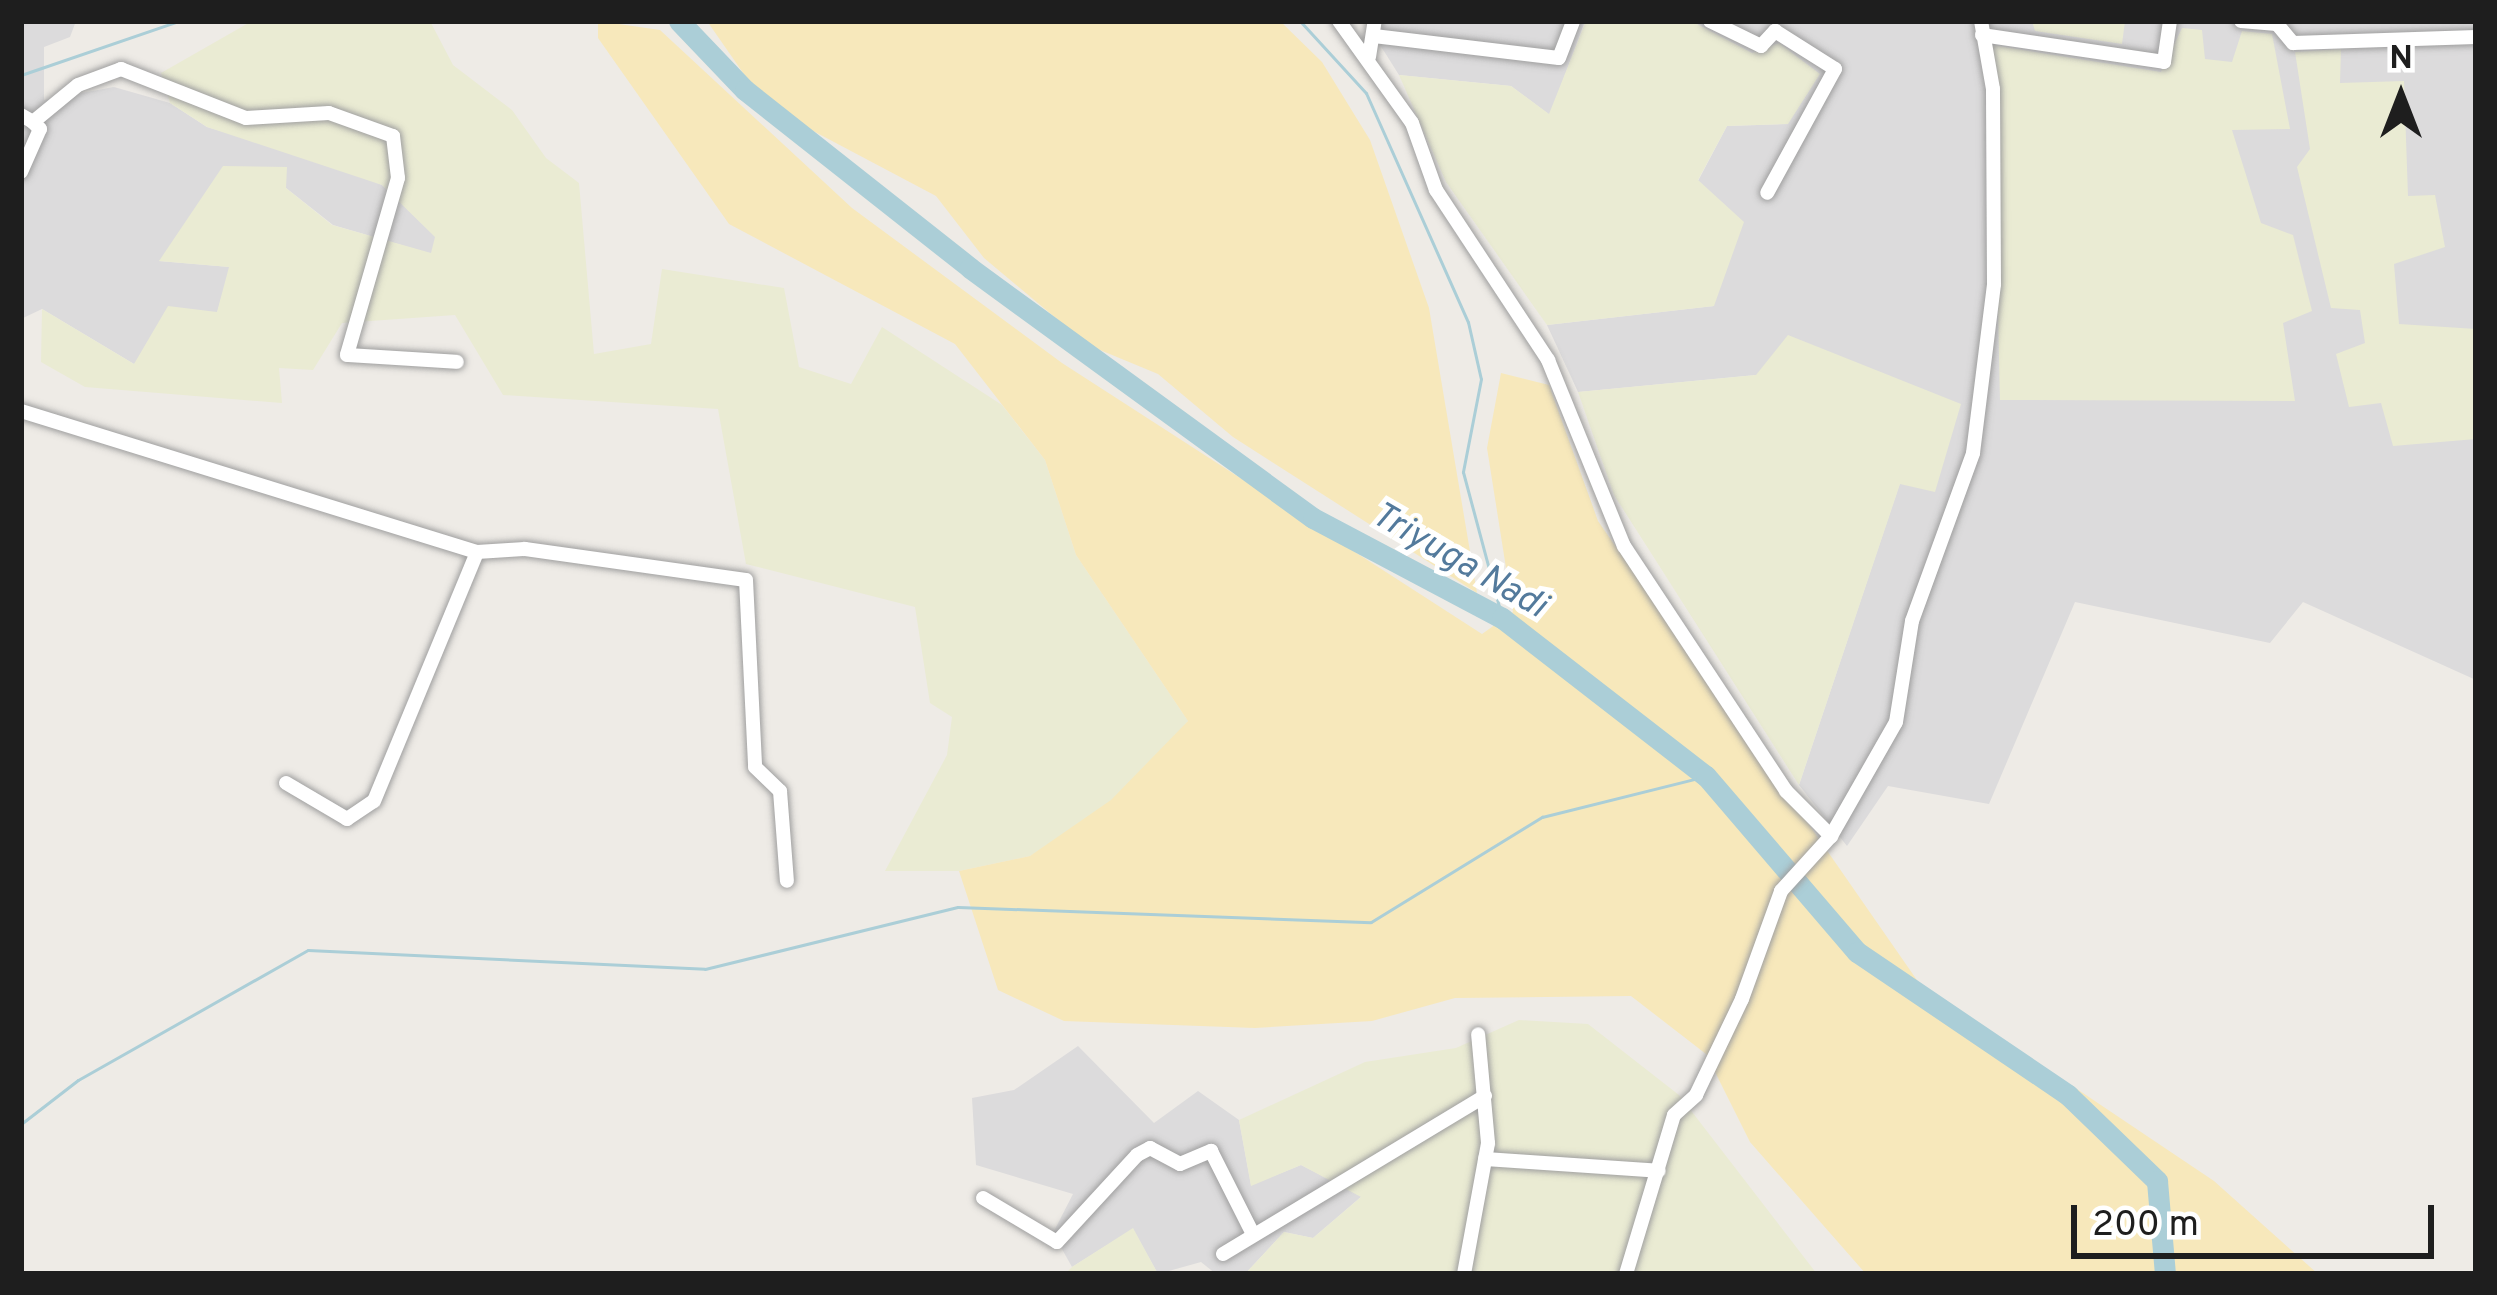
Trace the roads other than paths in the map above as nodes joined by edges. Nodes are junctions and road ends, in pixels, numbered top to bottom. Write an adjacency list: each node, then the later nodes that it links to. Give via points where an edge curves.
1 (1339, 21): 9 (street)
2 (1573, 21): 7 (street, via 1559,58)
3 (1710, 21): 12 (street, via 1761,46 1775,31 1834,69)
4 (2170, 21): 6 (street, via 2164,62)
5 (2241, 21): 8 (street, via 2277,24 2294,43)
6 (1982, 25): 17 (street, via 1994,89 1988,383 1912,621 1896,722)
7 (1375, 28): 9 (street)
8 (2476, 37)
9 (1369, 57): 17 (street, via 1412,124 1436,190 1548,360 1624,545 1786,791)
10 (27, 119): 11 (street, via 40,129); 13 (street, via 78,85 121,69 247,118 329,113 393,136 398,178 346,355)
11 (21, 172)
12 (1767, 193)
13 (457, 362)
14 (21, 411): 15 (street)
15 (477, 552): 16 (street, via 374,801 347,819); 18 (street, via 525,549 746,580 755,767 780,791)
16 (286, 783)
17 (1831, 836): 22 (street, via 1780,891 1742,999 1696,1095 1674,1115)
18 (787, 881)
19 (1478, 1034): 20 (street)
20 (1485, 1096): 21 (street); 24 (street)
21 (1484, 1159): 22 (street); 26 (street)
22 (1658, 1172): 27 (street)
23 (983, 1198): 24 (street, via 1057,1242 1137,1155 1150,1148 1180,1164 1211,1151)
24 (1252, 1232): 25 (street)
25 (1223, 1254)
26 (1464, 1274)
27 (1626, 1274)

